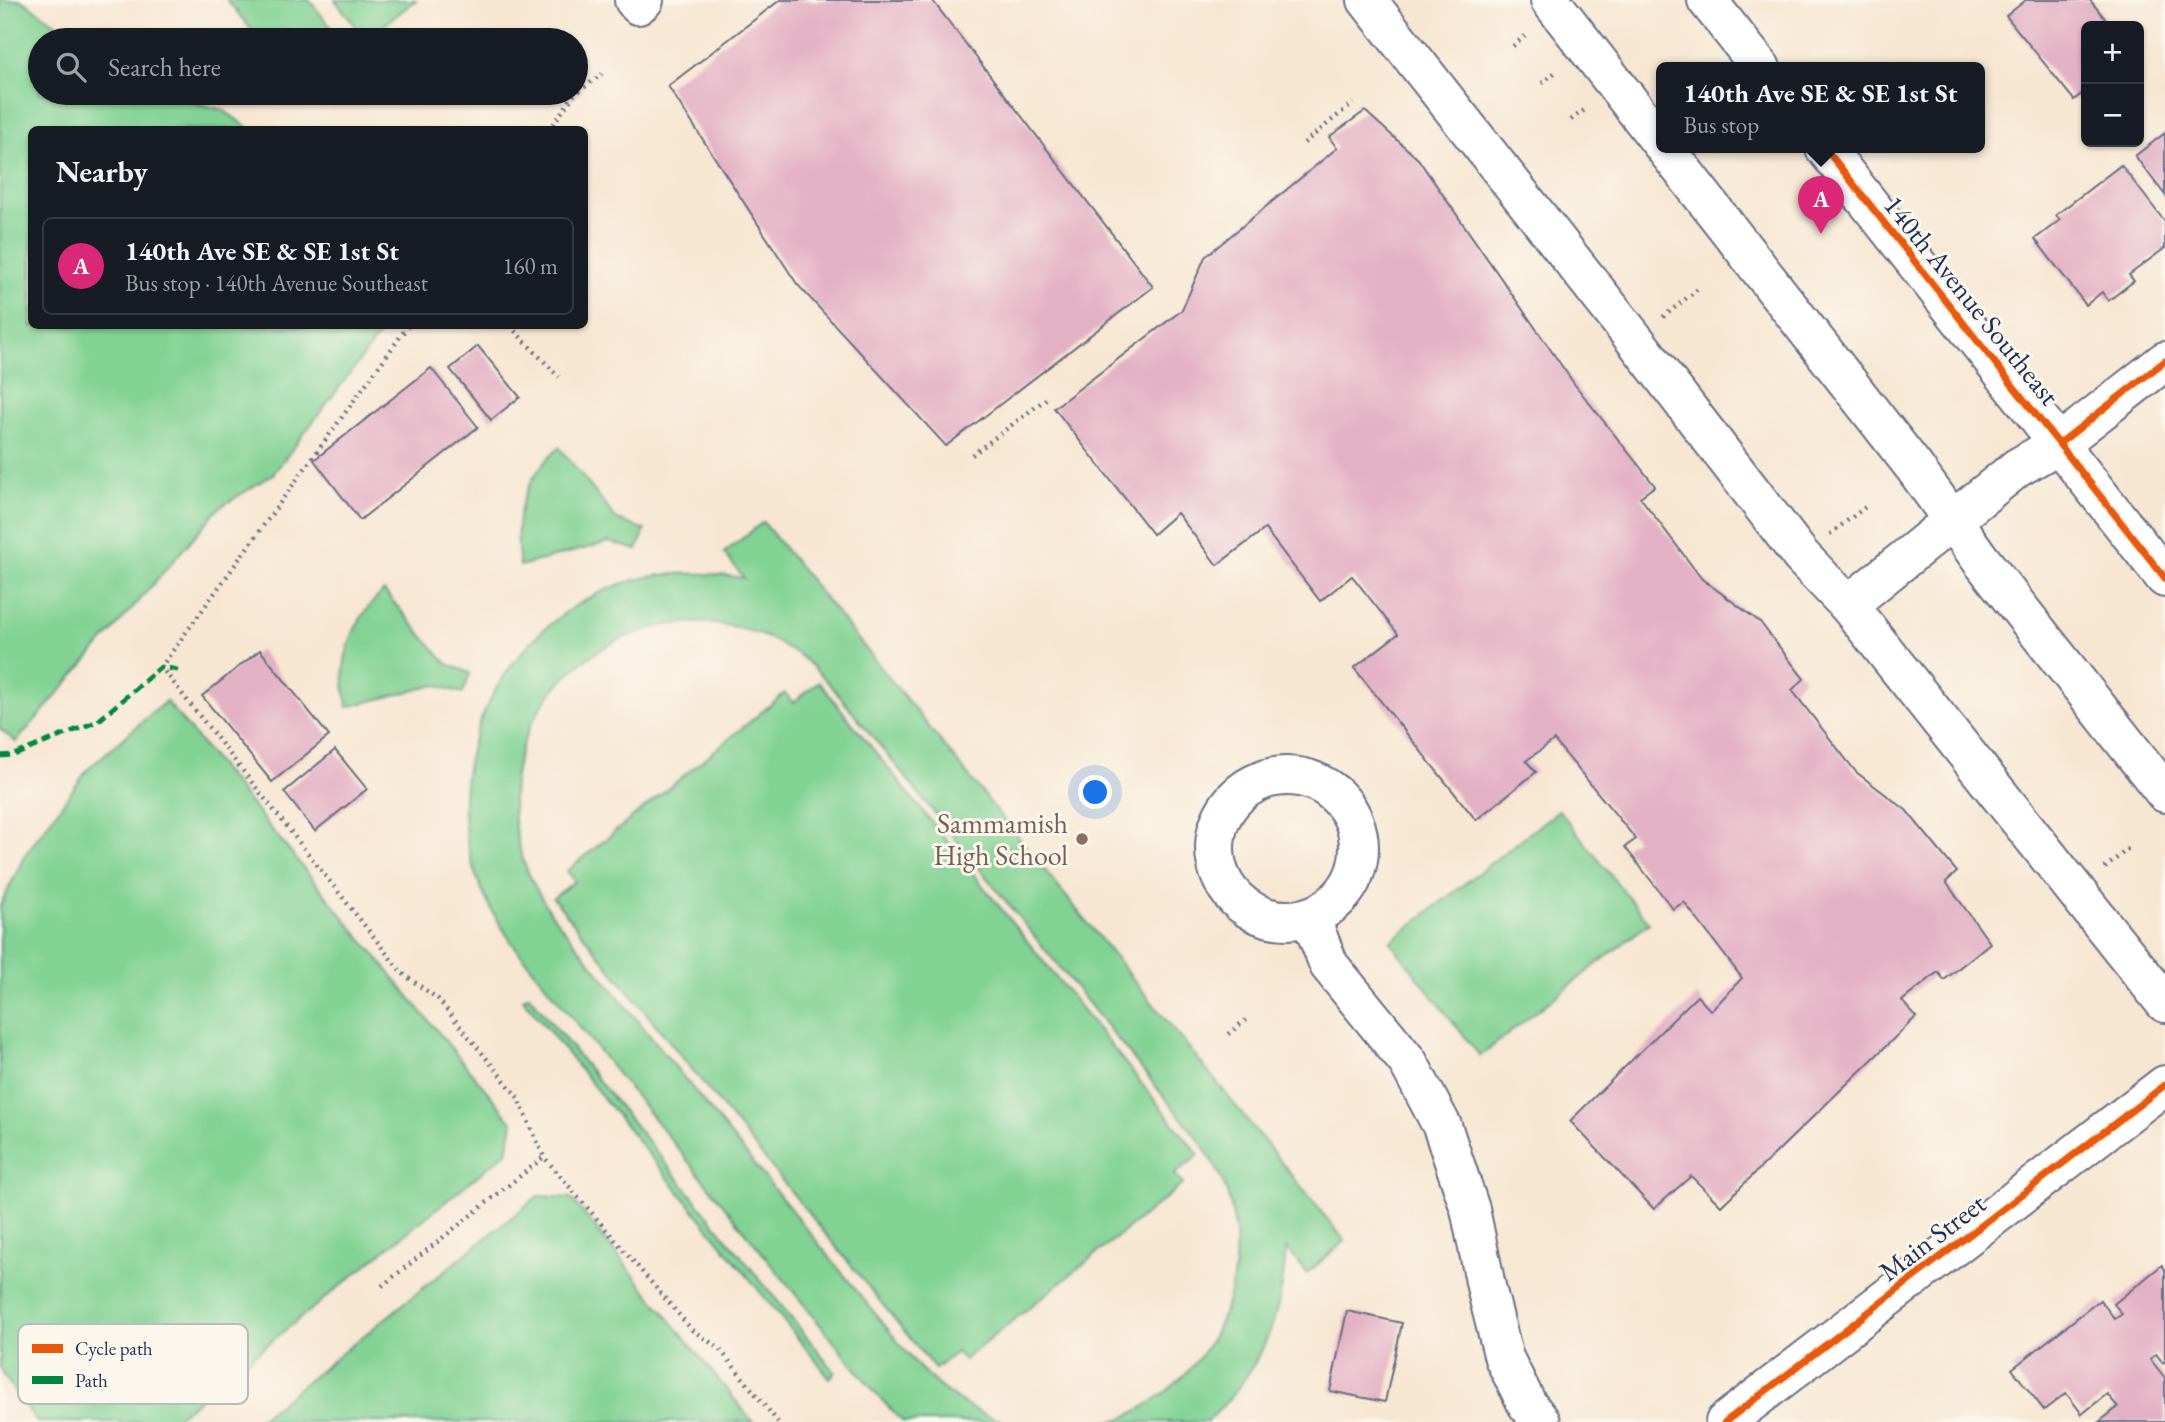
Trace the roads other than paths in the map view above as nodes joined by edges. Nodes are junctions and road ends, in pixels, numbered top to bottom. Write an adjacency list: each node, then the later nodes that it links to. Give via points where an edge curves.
1 (634, 0): 2 (street, via 638,5)
2 (644, 0)
3 (1367, 0): 14 (street, via 1801,556)
4 (1550, 0): 7 (street)
5 (1707, 0): 6 (street)
6 (1756, 62)
7 (1656, 136)
8 (1669, 153): 12 (street)
9 (1829, 153): 11 (street, 140th Avenue Southeast)
10 (2165, 361): 11 (street)
11 (2060, 443): 12 (street, via 2017,468); 13 (street, 140th Avenue Southeast)
12 (1953, 520): 14 (street); 15 (street)
13 (2165, 578)
14 (1848, 605): 17 (street, via 2066,881)
15 (2165, 793)
16 (1310, 917): 19 (street, via 1329,965 1408,1062 1442,1126 1470,1209 1504,1358)
17 (2159, 983)
18 (2165, 1085): 20 (street, Main Street)
19 (1541, 1422)
20 (1725, 1422)

